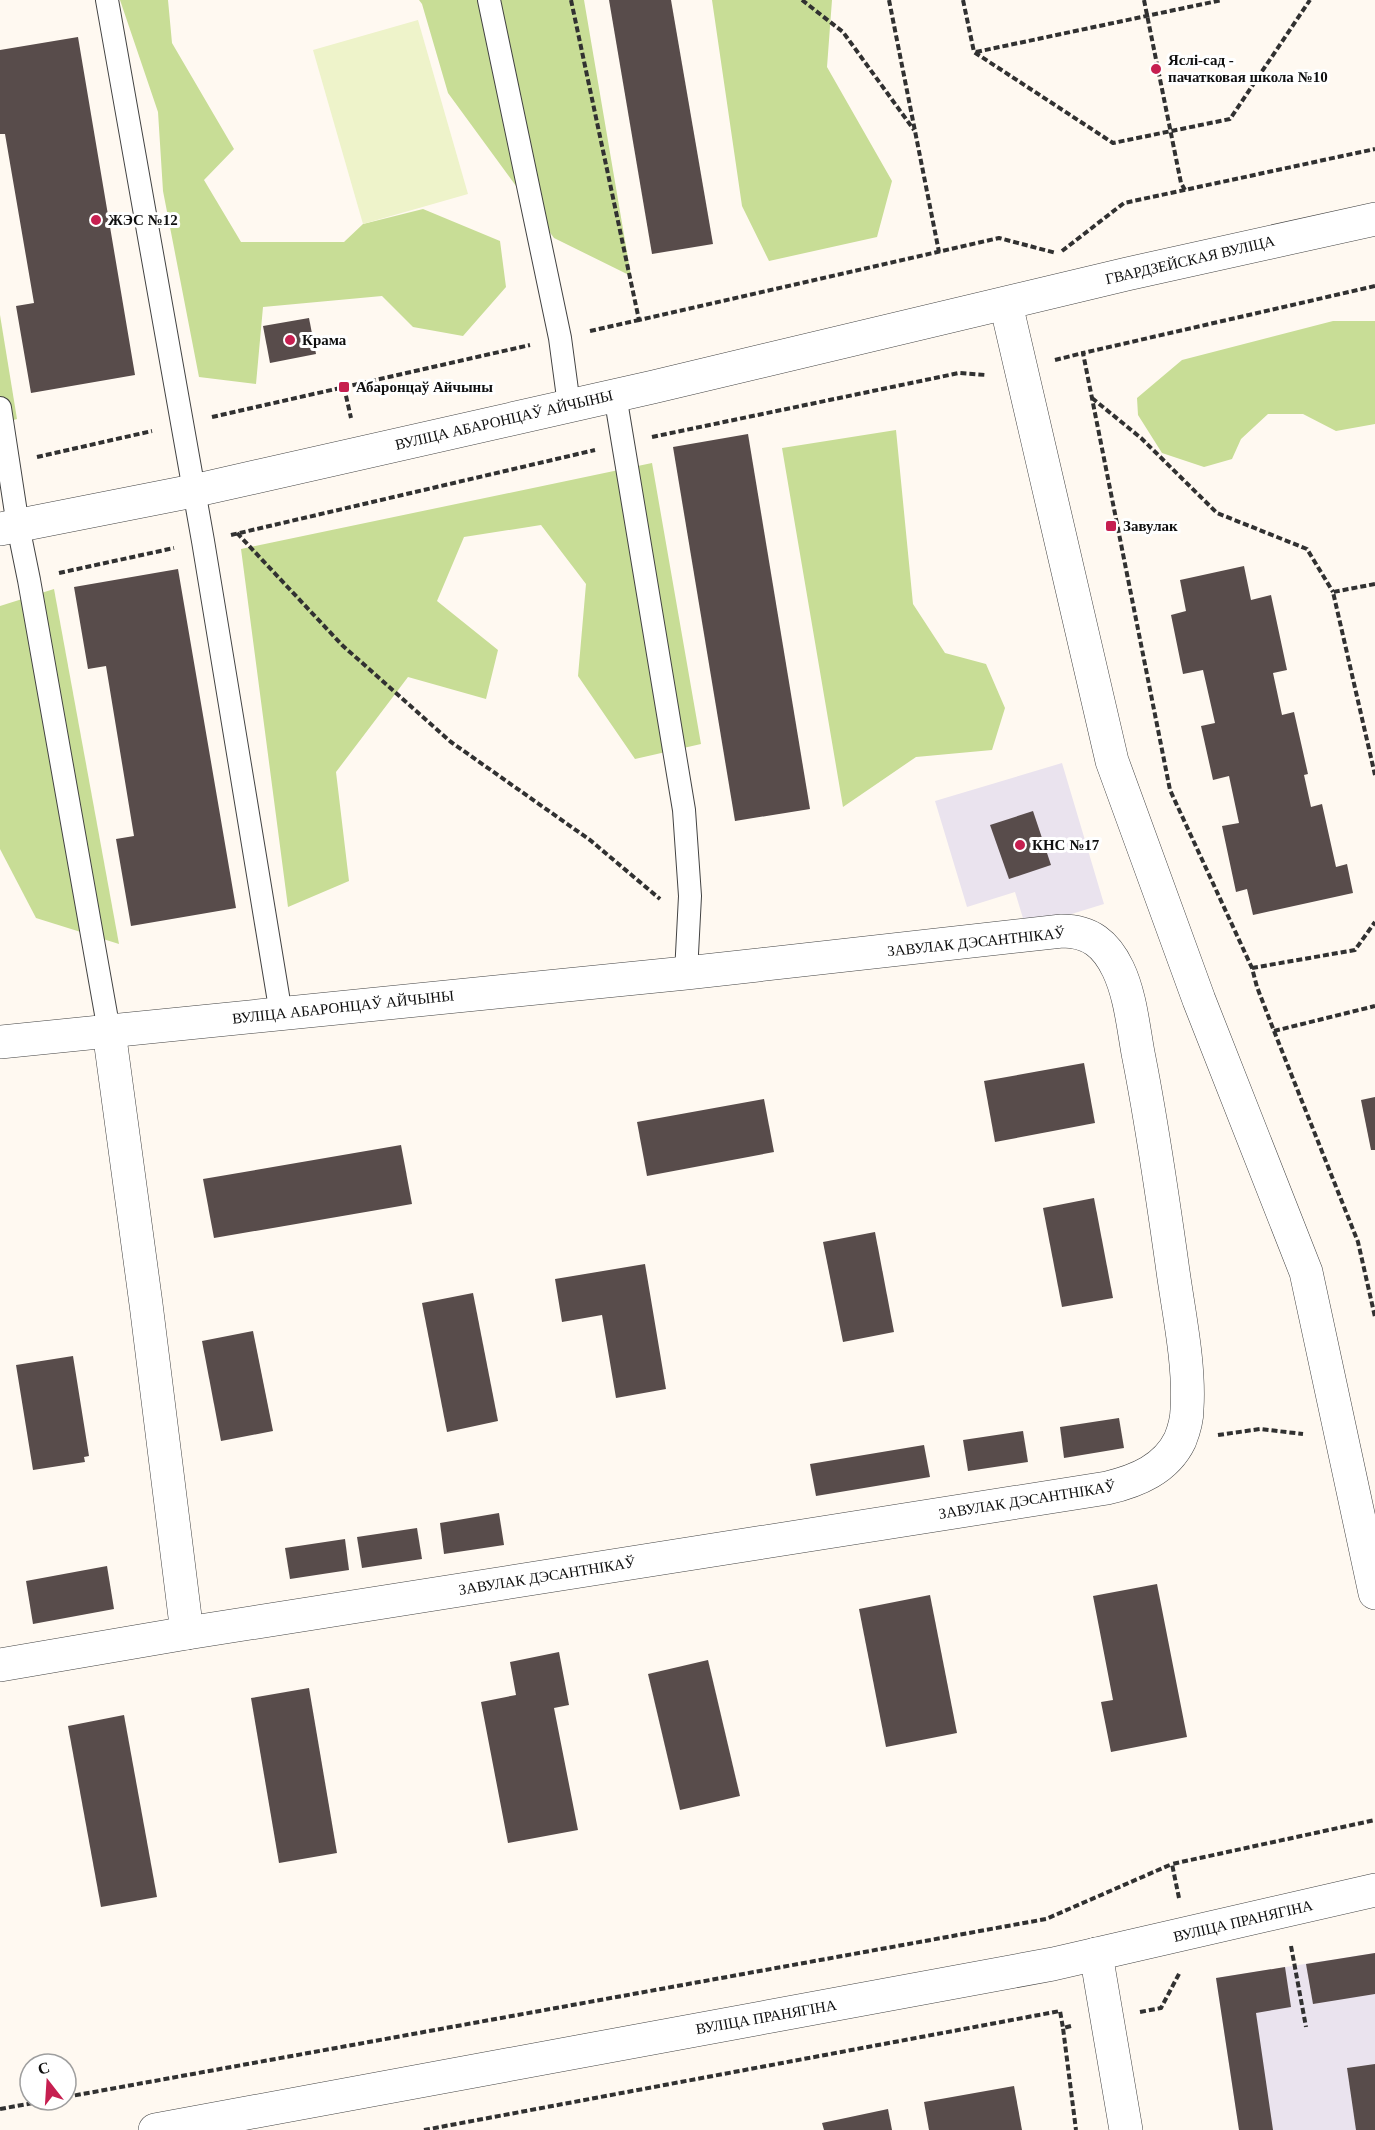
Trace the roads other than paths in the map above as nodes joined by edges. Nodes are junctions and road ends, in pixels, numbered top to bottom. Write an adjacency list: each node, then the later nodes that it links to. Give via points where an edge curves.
1 (107, 0): 8 (lane)
2 (489, 0): 6 (lane, via 560,338)
3 (1375, 219): 4 (street, ГВАРДЗЕЙСКАЯ ВУЛІЦА)
4 (1006, 304): 5 (street, ВУЛІЦА АБАРОНЦАЎ АЙЧЫНЫ); 14 (street, via 1112,761 1199,1000 1306,1272)
5 (615, 395): 6 (street, ВУЛІЦА АБАРОНЦАЎ АЙЧЫНЫ); 10 (lane, via 684,810 690,925)
6 (569, 405): 8 (street, ВУЛІЦА АБАРОНЦАЎ АЙЧЫНЫ)
7 (0, 408): 9 (lane, via 9,463)
8 (194, 491): 9 (street, ВУЛІЦА АБАРОНЦАЎ АЙЧЫНЫ); 11 (lane)
9 (9, 527): 12 (lane, via 29,580)
10 (686, 973): 11 (street, ВУЛІЦА АБАРОНЦАЎ АЙЧЫНЫ); 15 (street, ЗАВУЛАК ДЭСАНТНІКАЎ, via 1062,931 1086,933 1105,946 1119,970 1126,994 1156,1145 1185,1363 1185,1426 1171,1454 1159,1467 1126,1484 1107,1488)
11 (280, 1014): 12 (street, ВУЛІЦА АБАРОНЦАЎ АЙЧЫНЫ)
12 (109, 1031): 13 (street, ВУЛІЦА АБАРОНЦАЎ АЙЧЫНЫ); 15 (street)
13 (0, 1042)
14 (1375, 1593)
15 (187, 1633): 16 (street, ЗАВУЛАК ДЭСАНТНІКАЎ)
16 (0, 1665)
17 (1375, 1890): 18 (street, ВУЛІЦА ПРАНЯГІНА)
18 (1096, 1954): 19 (street, ВУЛІЦА ПРАНЯГІНА); 20 (street)
19 (155, 2130)
20 (1126, 2130)

